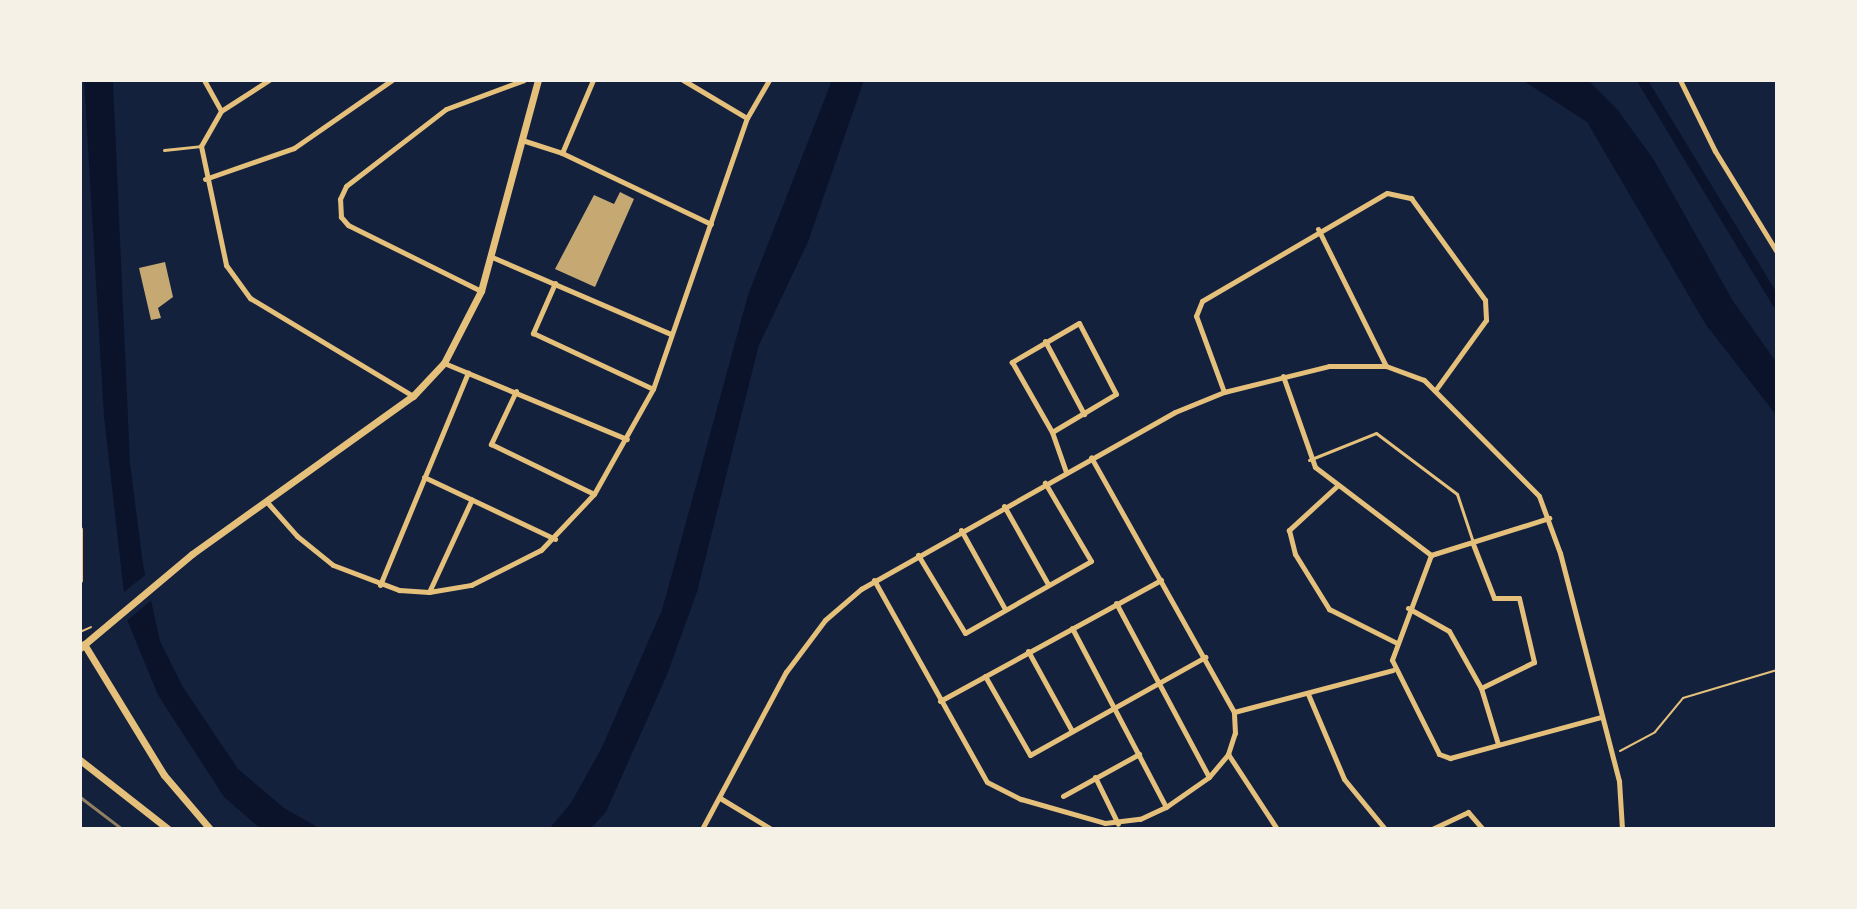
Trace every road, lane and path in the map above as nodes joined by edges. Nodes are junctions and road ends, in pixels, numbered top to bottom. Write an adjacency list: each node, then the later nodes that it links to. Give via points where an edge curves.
1 (204, 80): 10 (street)
2 (392, 80): 16 (street, via 294,148)
3 (524, 80): 22 (street, via 446,109 346,186 340,199 341,217 348,225)
4 (538, 80): 12 (street)
5 (593, 80): 15 (street)
6 (683, 80): 11 (street)
7 (769, 80): 11 (street)
8 (1680, 80): 19 (street, via 1715,151)
9 (267, 81): 10 (street)
10 (221, 111): 13 (street)
11 (747, 118): 17 (street)
12 (522, 140): 15 (street); 20 (street)
13 (201, 146): 14 (lane); 16 (street)
14 (164, 150)
15 (562, 153): 17 (street)
16 (205, 179): 33 (street, via 226,265 238,286 274,314)
17 (711, 224): 23 (street)
18 (1318, 229): 26 (street); 29 (street, via 1387,193 1411,198 1488,312); 32 (street, via 1197,309)
19 (1777, 252)
20 (492, 257): 21 (street); 22 (street)
21 (555, 283): 23 (street); 30 (street, via 533,333)
22 (481, 291): 25 (street)
23 (671, 334): 30 (street)
24 (1045, 341): 34 (street); 34 (street, via 1079,323 1116,394); 35 (street, via 1012,362)
25 (444, 363): 27 (street); 33 (street)
26 (1386, 366): 28 (street, via 1329,366); 29 (street)
27 (468, 373): 31 (street); 40 (street)
28 (1283, 376): 32 (street); 38 (street)
29 (1437, 388): 47 (street, via 1525,477)
30 (653, 389): 36 (street)
31 (516, 391): 36 (street); 43 (street, via 491,444)
32 (1224, 392): 37 (street)
33 (413, 396): 45 (street)
34 (1084, 414): 35 (street)
35 (1052, 432): 39 (street)
36 (627, 439): 43 (street)
37 (1091, 457): 39 (street); 56 (street)
38 (1309, 460): 42 (street); 51 (lane, via 1376,433 1457,494)
39 (1066, 472): 41 (street)
40 (424, 477): 44 (street); 58 (street)
41 (1045, 483): 46 (street); 57 (street, via 1091,561)
42 (1338, 485): 53 (street); 66 (street, via 1289,530 1295,554 1329,609)
43 (594, 494): 50 (street)
44 (472, 499): 50 (street); 59 (street)
45 (266, 500): 58 (street, via 325,558); 67 (street)
46 (1004, 506): 49 (street); 57 (street)
47 (1549, 518): 51 (street); 79 (street)
48 (80, 529): 54 (street)
49 (961, 530): 52 (street); 62 (street)
50 (555, 539): 59 (street, via 508,570 471,585)
51 (1473, 544): 53 (street); 74 (street, via 1494,598 1519,598 1534,662)
52 (917, 555): 55 (street); 62 (street, via 965,633)
53 (1431, 555): 61 (street)
54 (80, 580)
55 (874, 580): 76 (street); 89 (street, via 825,620 800,653)
56 (1161, 580): 60 (street); 69 (street)
57 (1048, 584): 62 (street)
58 (380, 585): 59 (street)
59 (429, 592)
60 (1116, 603): 64 (street); 73 (street)
61 (1408, 608): 66 (street); 74 (street, via 1449,631)
62 (1005, 609)
63 (89, 625): 65 (path)
64 (1072, 628): 68 (street); 77 (street)
65 (80, 632)
66 (1395, 642): 70 (street)
67 (81, 644): 93 (street, via 164,775)
68 (1028, 651): 72 (street); 80 (street)
69 (1205, 657): 73 (street); 78 (street)
70 (1393, 670): 75 (street); 81 (street, via 1444,759)
71 (1777, 670): 82 (path, via 1683,698 1655,732)
72 (985, 676): 76 (street); 80 (street, via 1030,755)
73 (1158, 683): 77 (street); 87 (street)
74 (1481, 688): 81 (street)
75 (1308, 694): 78 (street); 97 (street, via 1344,779)
76 (940, 701): 91 (street, via 987,782 1021,799)
77 (1113, 708): 80 (street); 83 (street)
78 (1234, 712): 84 (street)
79 (1601, 717): 81 (street); 100 (street, via 1619,781)
80 (1072, 731)
81 (1498, 744)
82 (1618, 752)
83 (1139, 754): 86 (street); 90 (street)
84 (1228, 754): 87 (street); 96 (street)
85 (80, 760): 92 (street)
86 (1095, 777): 88 (street); 91 (street)
87 (1209, 777): 90 (street)
88 (1063, 796)
89 (720, 798): 94 (street); 95 (street)
90 (1166, 807): 91 (street)
91 (1118, 824)
92 (168, 829)
93 (210, 829)
94 (702, 829)
95 (771, 829)
96 (1277, 829)
97 (1385, 829)
98 (1432, 829): 99 (street, via 1468,812)
99 (1483, 829)
100 (1622, 829)

